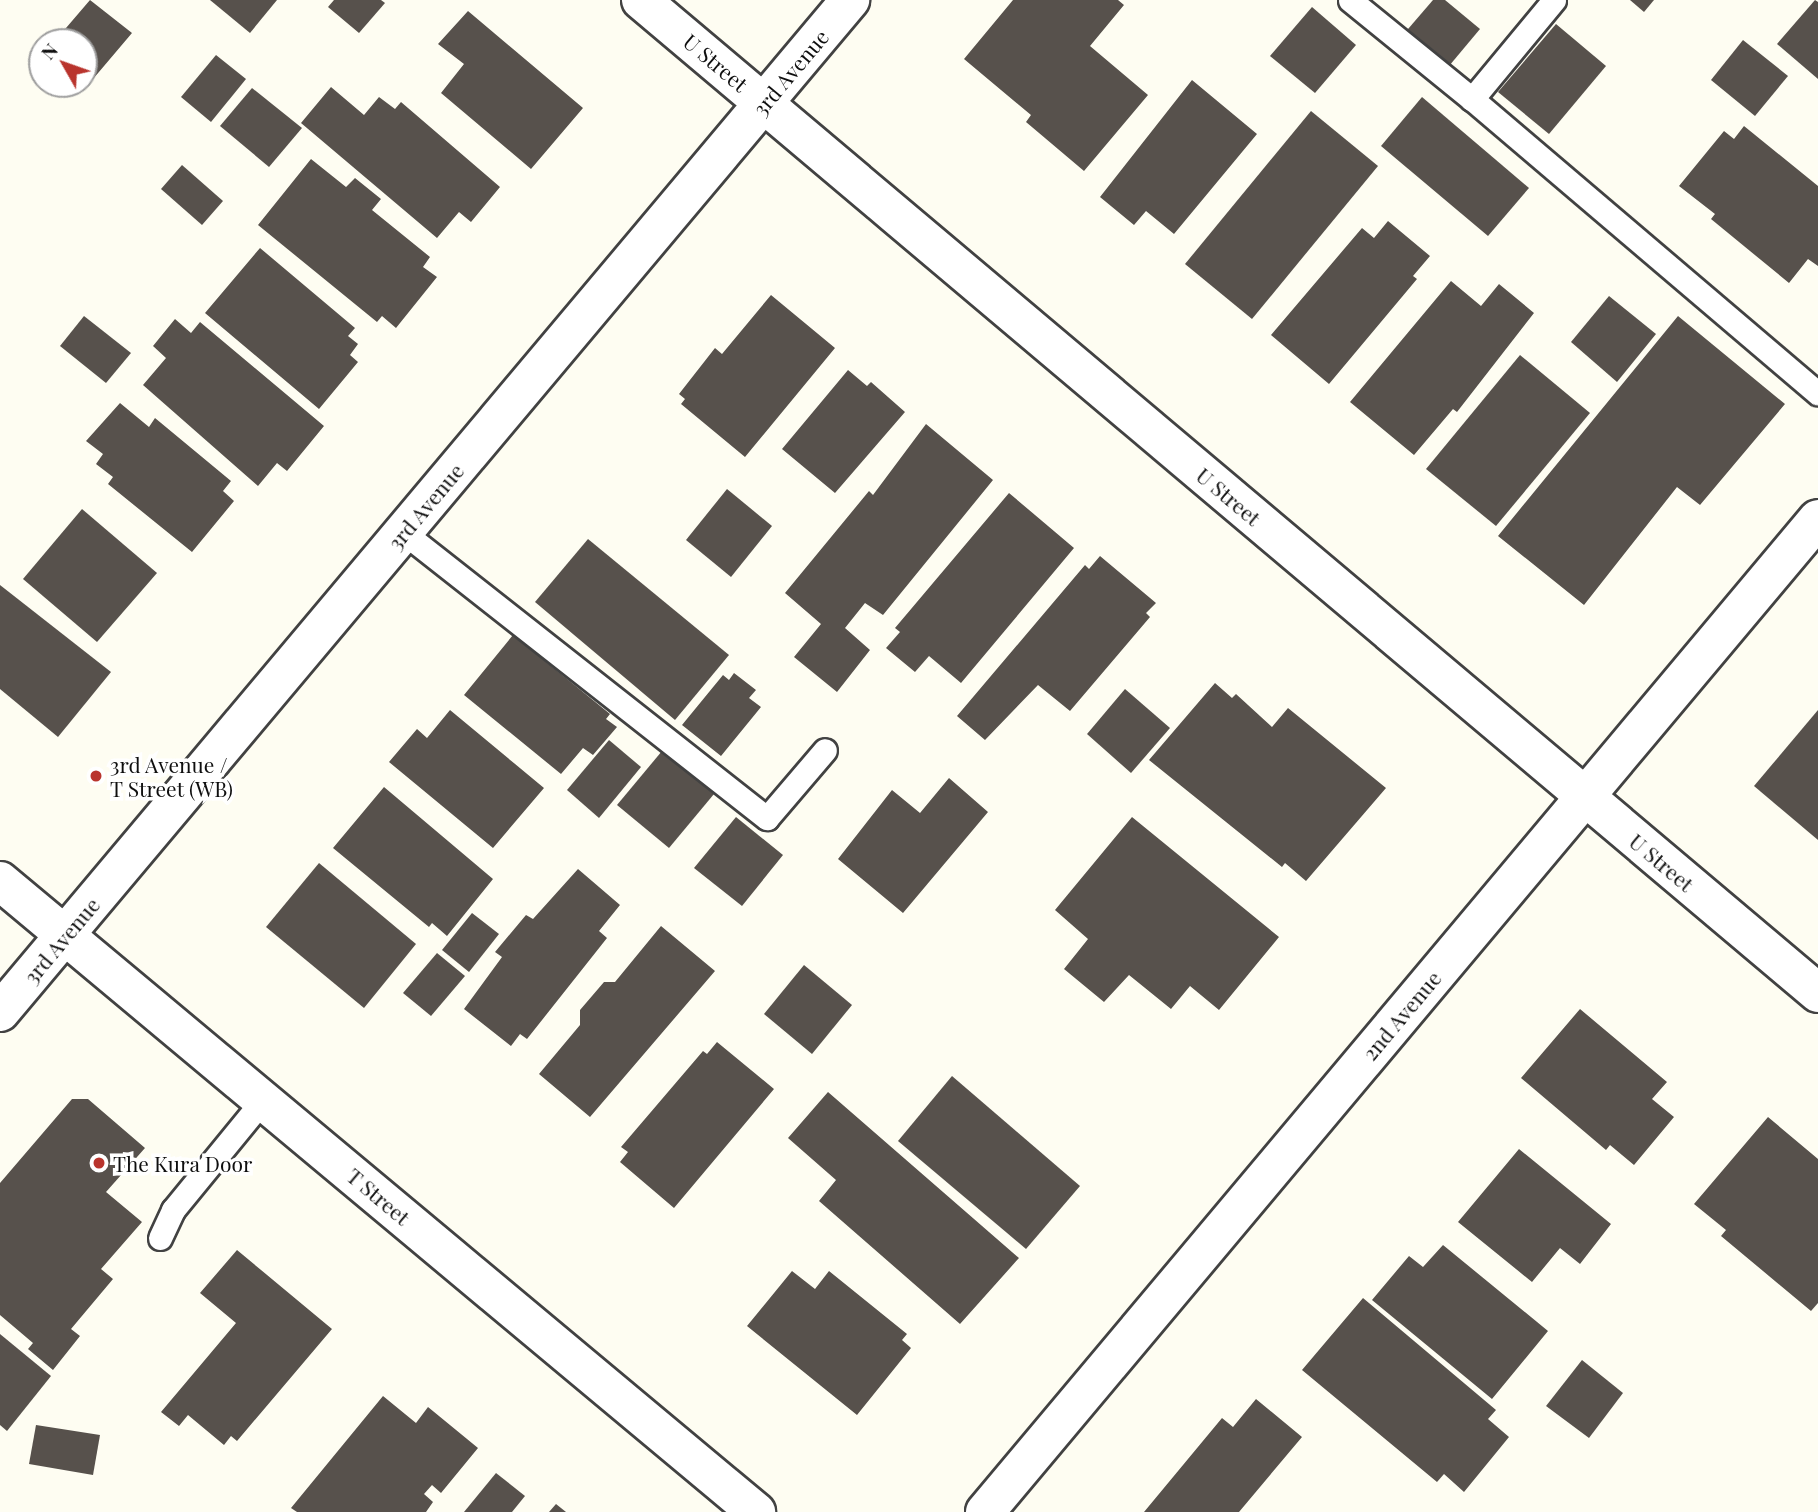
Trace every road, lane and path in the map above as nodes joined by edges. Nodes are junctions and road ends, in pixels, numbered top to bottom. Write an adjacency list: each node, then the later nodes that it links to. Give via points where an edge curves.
1 (641, 0): 6 (street, U Street)
2 (850, 0): 6 (street, 3rd Avenue)
3 (1350, 0): 5 (lane)
4 (1554, 0): 5 (lane)
5 (1472, 99): 7 (lane)
6 (765, 102): 9 (street, 3rd Avenue); 11 (street, U Street)
7 (1818, 393)
8 (1818, 519): 11 (street, 2nd Avenue)
9 (403, 532): 10 (lane, via 767,818); 13 (street, 3rd Avenue)
10 (825, 750)
11 (1584, 797): 14 (street, U Street); 19 (street, 2nd Avenue)
12 (0, 881): 13 (street, T Street)
13 (65, 934): 15 (street, 3rd Avenue); 16 (street, T Street)
14 (1818, 993)
15 (0, 1012)
16 (264, 1099): 17 (lane, via 173,1210); 18 (street, T Street)
17 (160, 1238)
18 (756, 1512)
19 (985, 1512)

